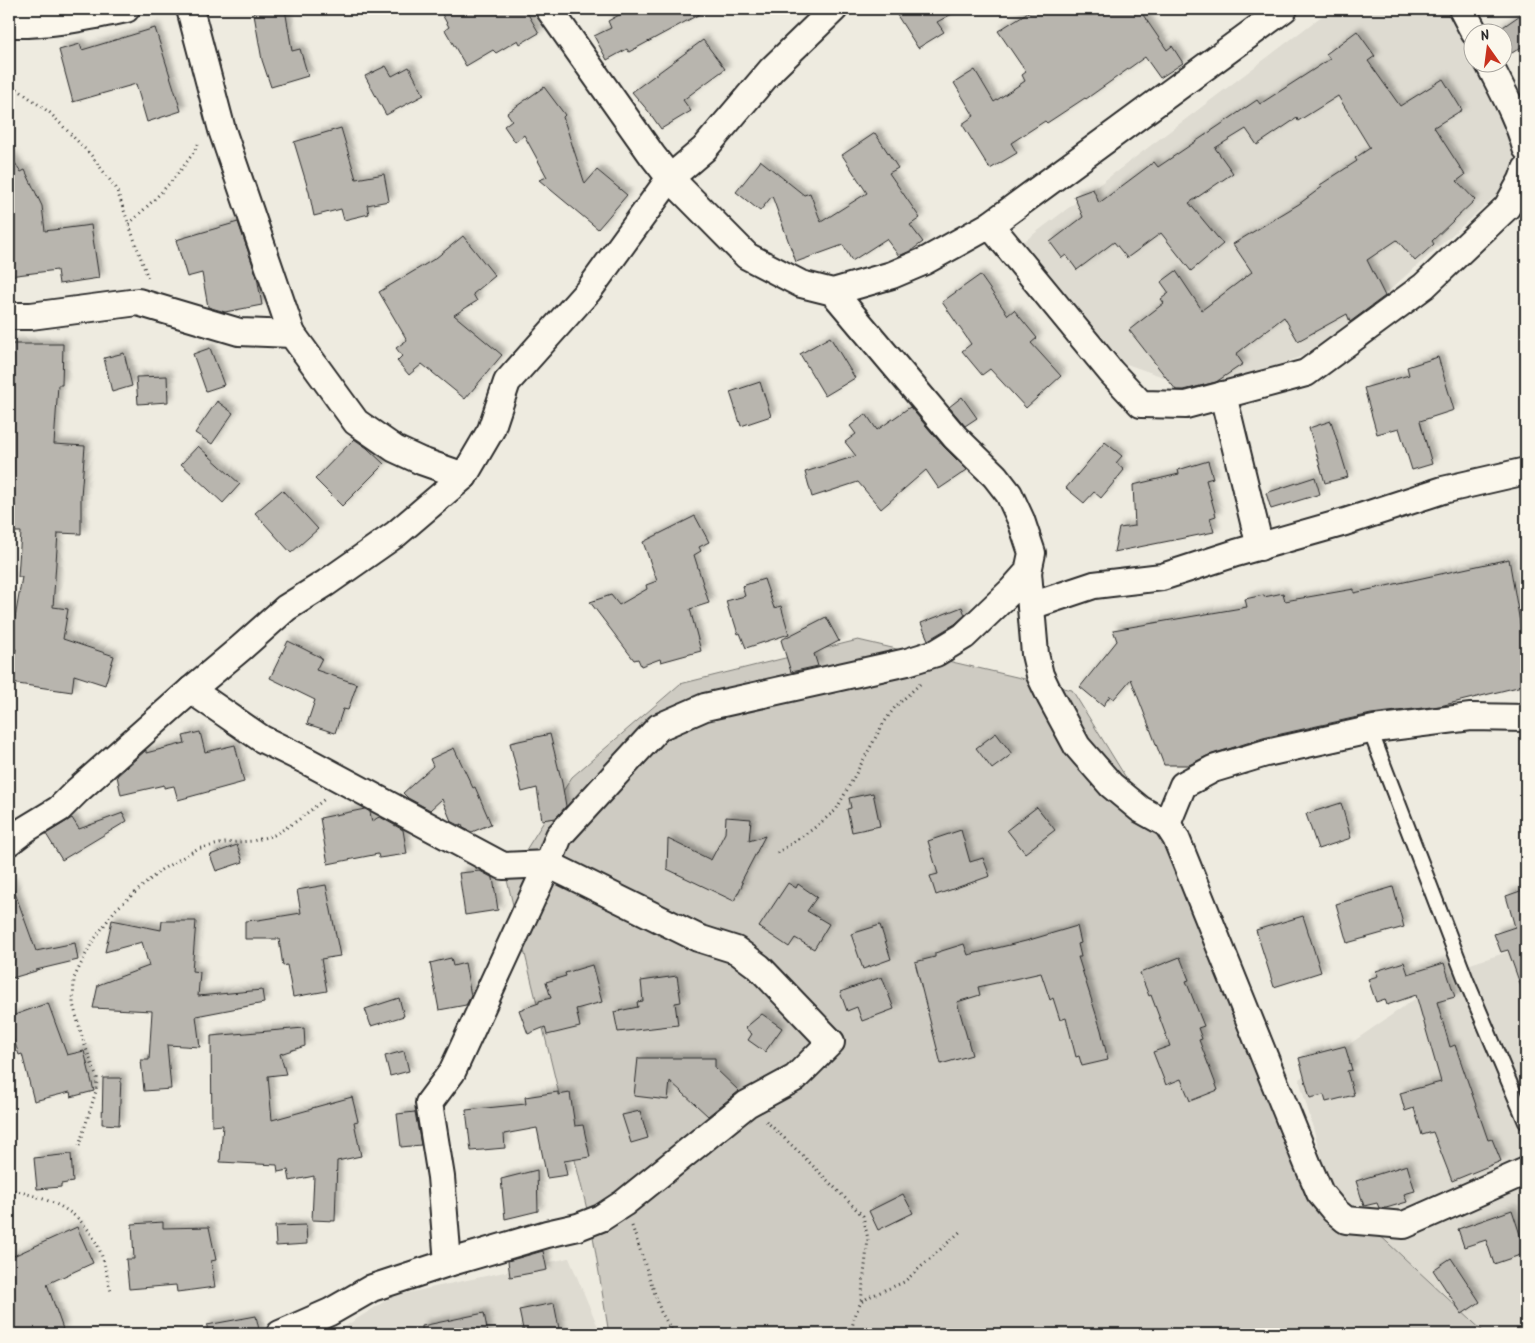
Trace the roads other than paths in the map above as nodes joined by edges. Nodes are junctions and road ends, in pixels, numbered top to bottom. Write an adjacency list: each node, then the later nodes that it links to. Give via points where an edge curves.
1 (126, 9): 8 (street, via 68,20)
2 (190, 9): 16 (street, via 222,130)
3 (549, 9): 12 (street)
4 (834, 9): 12 (street, via 772,69 704,149)
5 (1284, 9): 13 (street)
6 (1462, 9): 7 (street)
7 (1469, 22)
8 (9, 24)
9 (1493, 72): 10 (street)
10 (1526, 148)
11 (1526, 169): 17 (street, via 1507,207 1424,286 1306,373)
12 (670, 178): 14 (street, via 747,256 801,284); 19 (street, via 589,290 507,382 491,430)
13 (990, 225): 14 (street, via 925,261 892,275); 17 (street, via 1141,404 1186,405)
14 (833, 292): 21 (street, via 955,437 1009,494 1032,553)
15 (9, 316): 16 (street, via 138,302 239,332)
16 (292, 334): 19 (street, via 356,422 420,462)
17 (1223, 395): 20 (street)
18 (1526, 472): 20 (street, via 1443,490)
19 (464, 476): 23 (street, via 396,534 286,608)
20 (1260, 547): 22 (street, via 1162,577 1094,585)
21 (1028, 572): 22 (street); 28 (street, via 964,636 936,653 706,707 659,727 559,836)
22 (1031, 606): 26 (street, via 1040,675 1077,746 1111,785 1140,809)
23 (191, 690): 27 (street, via 59,809); 28 (street, via 262,739 503,866)
24 (1526, 718): 25 (street, via 1471,717)
25 (1370, 730): 26 (street, via 1266,753 1214,769 1183,785); 29 (lane, via 1466,980)
26 (1167, 824): 30 (street, via 1176,838 1320,1193 1334,1210 1346,1220 1404,1225)
27 (9, 842)
28 (548, 864): 31 (street, via 452,1072 430,1103 441,1177); 31 (street, via 698,938 736,950 759,966 831,1042 795,1078 747,1104 601,1218)
29 (1526, 1122)
30 (1526, 1171)
31 (448, 1263): 32 (street, via 372,1288 330,1312)
32 (280, 1334)

